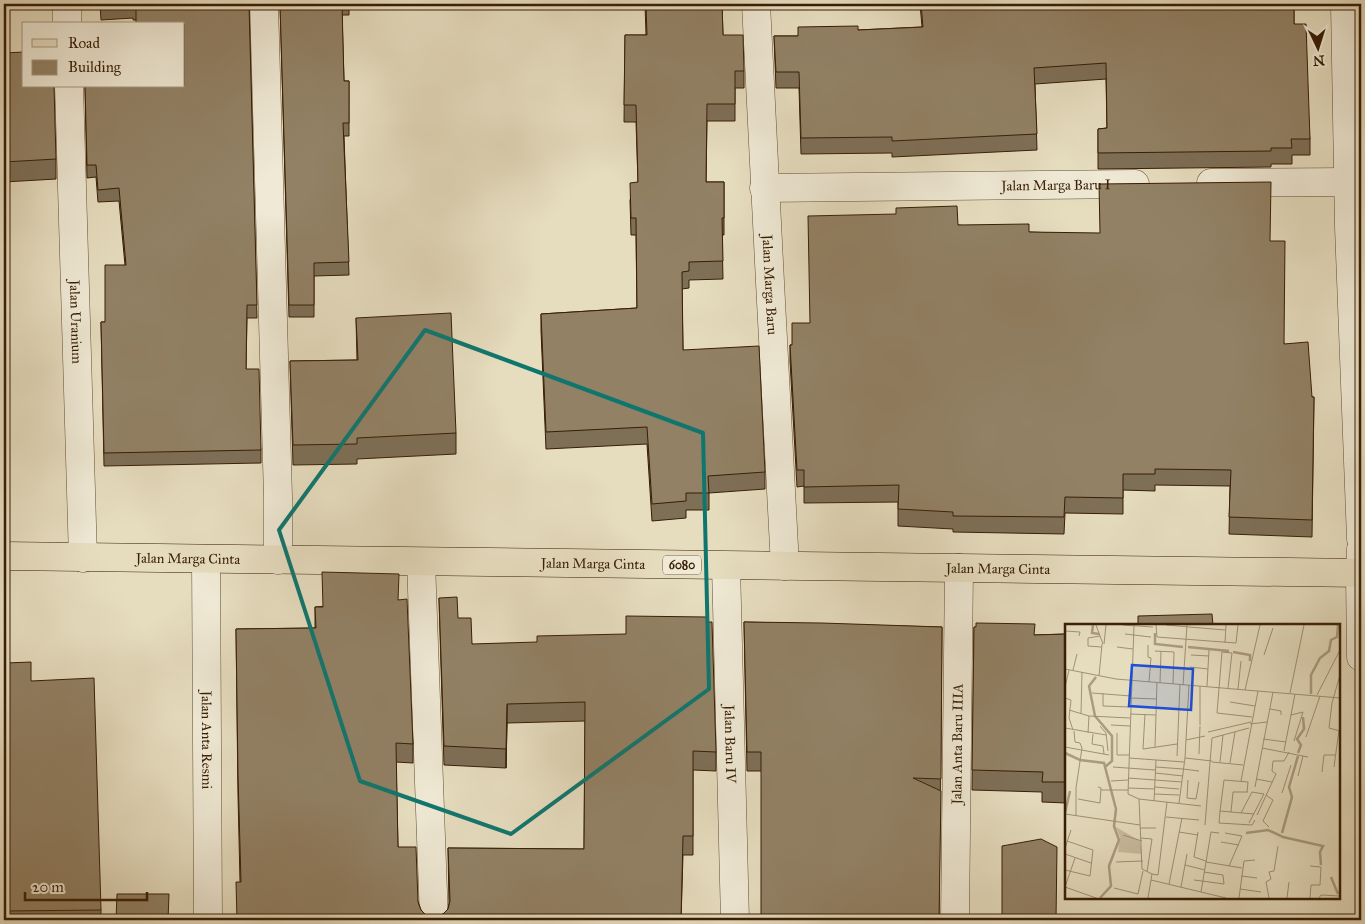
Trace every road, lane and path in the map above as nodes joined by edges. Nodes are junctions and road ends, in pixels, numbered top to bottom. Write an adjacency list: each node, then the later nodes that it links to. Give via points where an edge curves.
1 (66, 4): 5 (street)
2 (264, 4): 16 (street)
3 (756, 4): 10 (street, Jalan Marga Baru)
4 (1345, 4): 7 (street)
5 (67, 22)
6 (69, 88): 14 (street, Jalan Uranium)
7 (1349, 182): 9 (street); 11 (street)
8 (1161, 183): 10 (street, Jalan Marga Baru I)
9 (1190, 183)
10 (764, 188): 20 (street, Jalan Marga Baru)
11 (1355, 227): 12 (street)
12 (1361, 539)
13 (4, 556): 14 (main road, Jalan Marga Cinta / 6080)
14 (83, 558): 15 (main road, Jalan Marga Cinta / 6080)
15 (206, 559): 16 (main road, Jalan Marga Cinta / 6080); 23 (street, Jalan Anta Resmi)
16 (278, 560): 17 (main road, Jalan Marga Cinta / 6080)
17 (421, 562): 19 (main road, Jalan Marga Cinta / 6080); 24 (street)
18 (1361, 565): 21 (main road, Jalan Marga Cinta / 6080); 22 (street)
19 (726, 566): 20 (main road, Jalan Marga Cinta / 6080); 25 (street, Jalan Baru IV)
20 (785, 566): 21 (main road, Jalan Marga Cinta / 6080)
21 (959, 568): 26 (street, Jalan Anta Baru IIIA)
22 (1361, 656)
23 (208, 920)
24 (434, 920)
25 (735, 920)
26 (955, 920)

